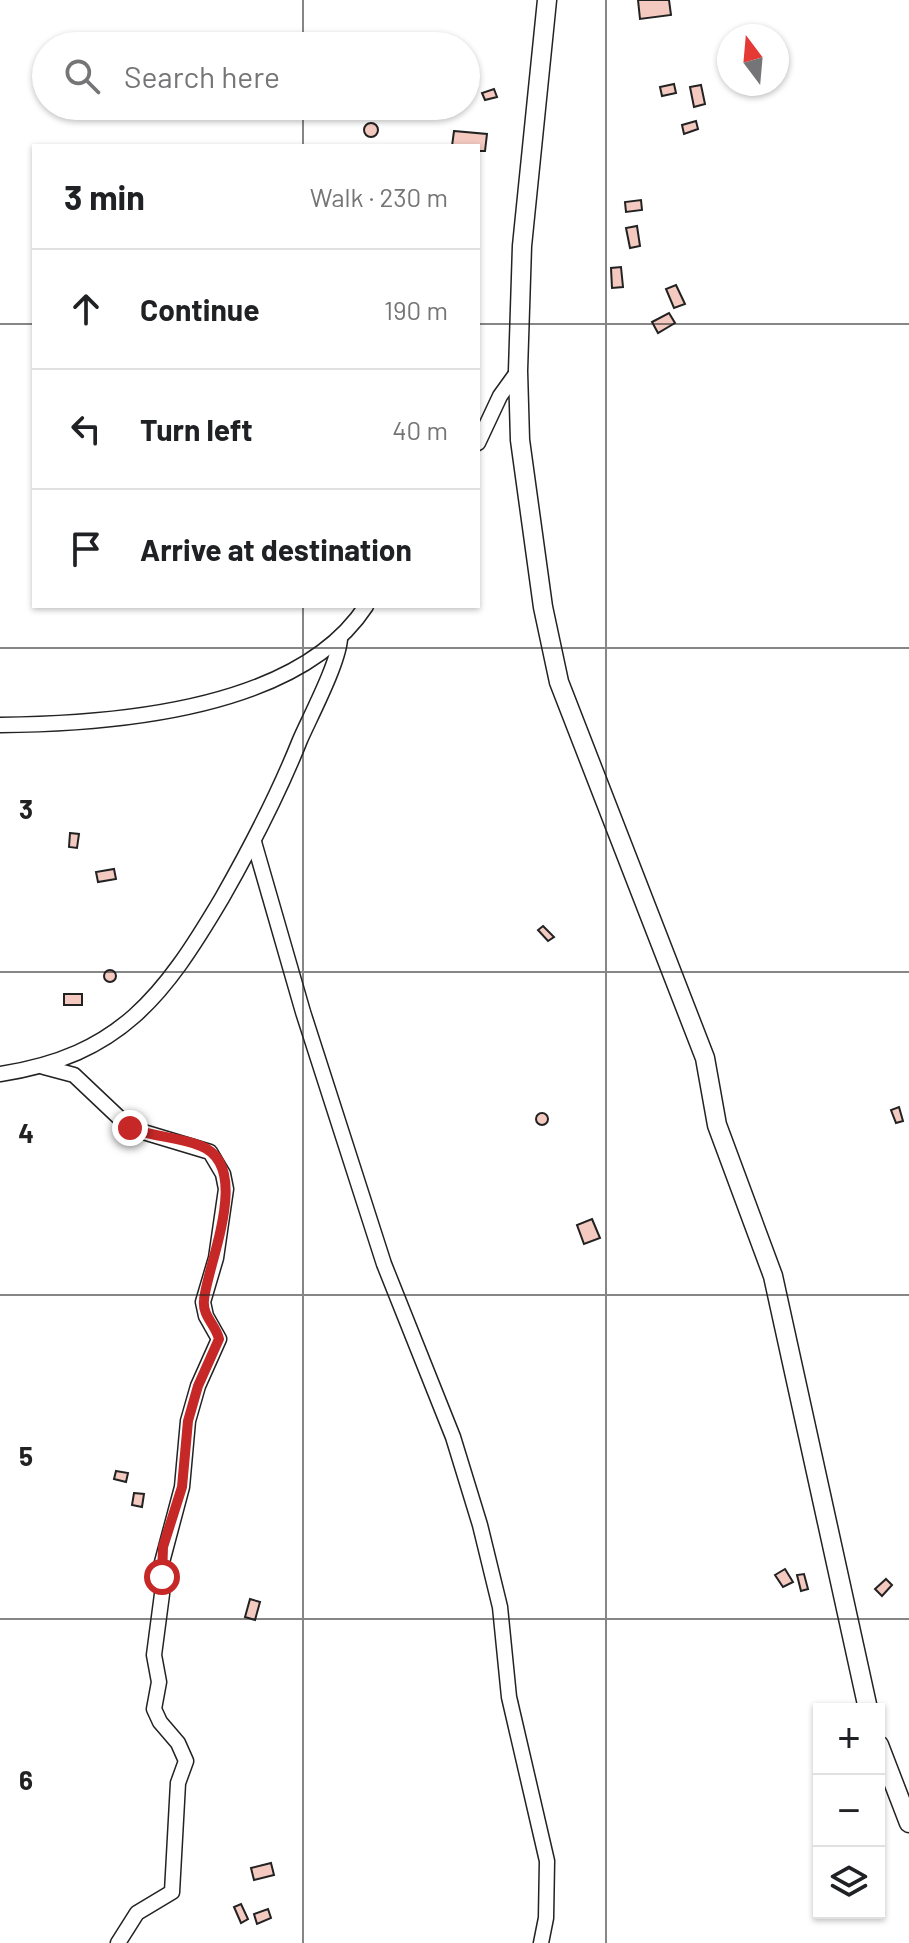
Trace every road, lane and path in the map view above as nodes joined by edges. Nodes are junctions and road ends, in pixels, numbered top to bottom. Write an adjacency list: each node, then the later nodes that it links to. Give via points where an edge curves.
1 (547, 0): 2 (street, via 522,246)
2 (518, 371): 3 (street); 10 (street, via 530,518 559,682 700,1045 717,1125 773,1276)
3 (480, 439)
4 (364, 608): 5 (street)
5 (340, 639): 6 (street, via 296,669 192,705 90,722); 7 (street)
6 (0, 725)
7 (254, 842): 8 (street, via 159,995 102,1040); 14 (street, via 384,1264 453,1437 483,1537 500,1607 509,1697 547,1861)
8 (44, 1067): 9 (street); 13 (street, via 74,1075 130,1128 210,1152 226,1189 203,1302 219,1339 188,1421 182,1487 162,1556 154,1644 159,1682 154,1709 186,1761 177,1790 175,1876 172,1892 137,1913)
9 (0, 1074)
10 (867, 1703)
11 (885, 1761): 12 (street)
12 (909, 1823)
13 (118, 1943)
14 (541, 1943)

